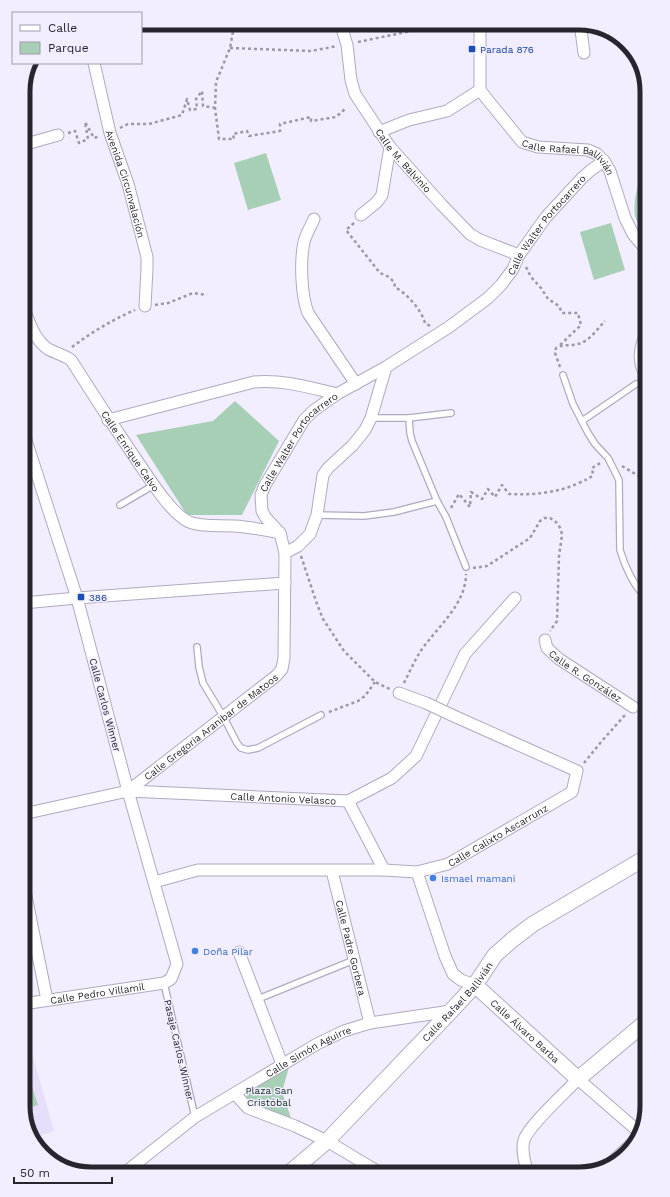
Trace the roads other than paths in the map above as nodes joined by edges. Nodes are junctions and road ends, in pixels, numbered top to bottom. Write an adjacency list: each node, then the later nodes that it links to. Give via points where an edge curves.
1 (342, 30): 7 (street, Calle M. Balvinio, via 354,94)
2 (480, 30): 6 (street)
3 (581, 30): 4 (street)
4 (584, 53)
5 (94, 64): 16 (street, Avenida Circunvalación, via 110,133 128,184 147,257)
6 (480, 90): 7 (street, via 446,111 409,120); 11 (street, Calle Rafael Ballivián, via 522,142 538,147 588,150)
7 (378, 132): 10 (street, Calle M. Balvinio)
8 (58, 135): 9 (street)
9 (30, 142)
10 (390, 147): 12 (street, via 382,195 378,202); 15 (street, Calle M. Balvinio, via 470,234)
11 (604, 161): 14 (street, Calle Rafael Ballivián, via 610,171 624,218); 15 (street, Calle Walter Portocarrero, via 582,178 546,217)
12 (361, 215)
13 (314, 219): 20 (street, via 303,251 304,304)
14 (640, 242)
15 (519, 254): 18 (street, Calle Walter Portocarrero, via 513,269 488,298 437,335)
16 (145, 306)
17 (30, 325): 26 (street, Calle Enrique Calvo, via 40,342 71,360)
18 (386, 367): 20 (street, Calle Walter Portocarrero); 24 (street)
19 (563, 375): 27 (lane)
20 (356, 384): 22 (street, Calle Walter Portocarrero)
21 (636, 384): 27 (lane)
22 (337, 394): 26 (street, via 280,382 254,382); 33 (street, Calle Walter Portocarrero, via 304,420 261,495 262,511)
23 (451, 413): 25 (lane)
24 (371, 418): 25 (lane); 32 (street, via 353,446 323,475)
25 (409, 418): 30 (lane, via 412,441)
26 (108, 420): 29 (street, Calle Enrique Calvo)
27 (582, 421): 37 (lane, via 595,444 608,458 619,480 622,559)
28 (30, 462): 38 (street, Calle Carlos Winner)
29 (154, 485): 31 (lane); 33 (street, Calle Enrique Calvo, via 176,513 192,523 249,527)
30 (437, 501): 32 (lane, via 394,512 364,516); 35 (lane)
31 (120, 505)
32 (317, 515): 34 (street, via 310,534 298,546)
33 (280, 534): 34 (street, Calle Walter Portocarrero)
34 (285, 553): 36 (street, Calle Walter Portocarrero)
35 (466, 567)
36 (285, 583): 38 (street); 46 (street, Calle Gregoria Aranibar de Matoos, via 282,669)
37 (640, 591)
38 (77, 598): 40 (street); 47 (street, Calle Carlos Winner)
39 (515, 598): 48 (street, Calle Antonio Velasco, via 465,654 416,756 392,778)
40 (30, 602)
41 (545, 640): 44 (street, Calle R. González, via 547,648 559,659)
42 (197, 647): 46 (lane, via 203,683)
43 (399, 693): 53 (street, Calle Calixto Ascarrunz, bridge, via 577,771 572,792 448,864)
44 (633, 707)
45 (321, 715): 46 (lane, via 258,748 248,750 241,748 237,743)
46 (223, 716): 47 (street, Calle Gregoria Aranibar de Matoos)
47 (128, 791): 48 (street, Calle Antonio Velasco); 49 (street, Calle Antonio Velasco); 54 (street, Calle Carlos Winner)
48 (348, 801): 51 (street)
49 (30, 812)
50 (640, 862): 59 (street, Calle Rafael Ballivián, via 533,924 495,955)
51 (384, 870): 52 (street, Calle Calixto Ascarrunz); 53 (street, Calle Calixto Ascarrunz)
52 (332, 871): 54 (street, Calle Calixto Ascarrunz, via 198,870); 57 (street, Calle Padre Gorbera)
53 (417, 872): 59 (street, Calle Álvaro Barba, via 453,974)
54 (154, 882): 58 (street, Calle Carlos Winner, via 177,964)
55 (30, 928): 61 (street)
56 (239, 952): 60 (street)
57 (354, 960): 60 (lane); 64 (street, Calle Padre Gorbera)
58 (167, 981): 61 (street, Calle Pedro Villamil); 69 (lane, Pasaje Carlos Winner)
59 (475, 986): 63 (street, Calle Rafael Ballivián); 67 (street, Calle Álvaro Barba)
60 (258, 999): 66 (street)
61 (47, 1000): 62 (street, Calle Pedro Villamil)
62 (30, 1003)
63 (451, 1011): 64 (street, Calle Simón Aguirre); 71 (street, Calle Rafael Ballivián)
64 (370, 1023): 66 (street, Calle Simón Aguirre, via 344,1031)
65 (640, 1026): 67 (street)
66 (282, 1064): 68 (street, Calle Simón Aguirre)
67 (578, 1079): 70 (street, Calle Álvaro Barba); 75 (street, via 531,1127 524,1139 523,1148)
68 (235, 1094): 69 (street, Calle Simón Aguirre); 71 (street, via 248,1108)
69 (195, 1117): 72 (street, Calle Simón Aguirre)
70 (635, 1129)
71 (327, 1141): 73 (street, Calle Rafael Ballivián); 74 (street)
72 (132, 1167)
73 (296, 1167)
74 (370, 1167)
75 (527, 1167)

